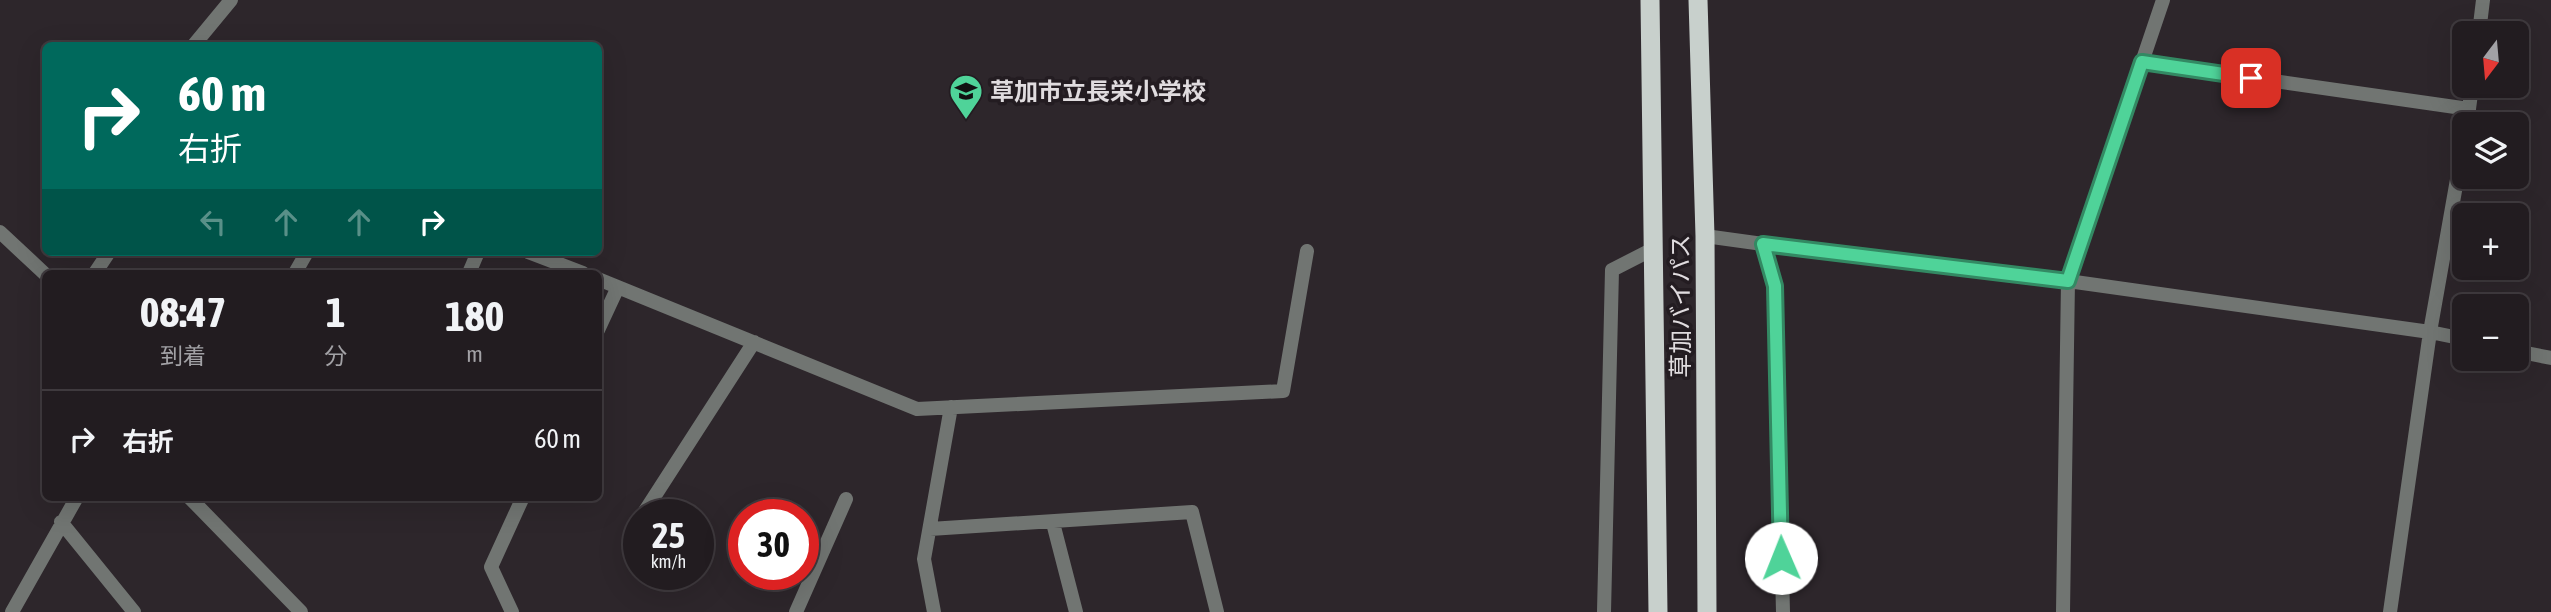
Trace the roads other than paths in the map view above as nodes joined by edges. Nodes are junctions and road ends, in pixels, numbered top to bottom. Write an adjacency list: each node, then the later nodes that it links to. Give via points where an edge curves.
1 (232, 0): 7 (street)
2 (1650, 0): 16 (highway, 草加バイパス)
3 (1698, 0): 14 (highway, 草加バイパス)
4 (2163, 0): 8 (street)
5 (2483, 0): 6 (street)
6 (2480, 21)
7 (196, 42)
8 (2142, 62): 10 (street); 22 (street)
9 (2470, 98): 10 (street)
10 (2469, 109): 11 (street)
11 (2469, 112)
12 (2455, 189): 25 (street)
13 (0, 232): 20 (street)
14 (1705, 236): 15 (street); 49 (highway, 草加バイパス)
15 (1763, 244): 22 (street); 50 (street, via 1775,286)
16 (1655, 248): 47 (street, via 1612,270); 48 (highway, 草加バイパス)
17 (1307, 251): 30 (street, via 1283,391)
18 (538, 256): 19 (street)
19 (575, 270)
20 (42, 271)
21 (602, 281): 23 (street)
22 (2068, 281): 25 (street); 51 (street)
23 (618, 287): 24 (street); 27 (street)
24 (602, 321)
25 (2430, 331): 26 (street); 52 (street)
26 (2452, 336)
27 (754, 342): 30 (street, via 917,409); 31 (street)
28 (2529, 354): 29 (street)
29 (2551, 358)
30 (951, 407): 38 (street)
31 (653, 499)
32 (846, 499): 43 (street)
33 (74, 501): 36 (street)
34 (193, 501): 39 (street)
35 (521, 501): 42 (street, via 491,567)
36 (61, 522): 40 (street); 41 (street)
37 (1053, 523): 38 (street); 45 (street); 46 (street, via 1192,512)
38 (930, 529): 44 (street, via 924,559)
39 (293, 609)
40 (12, 612)
41 (134, 612)
42 (512, 612)
43 (796, 612)
44 (934, 612)
45 (1076, 612)
46 (1217, 612)
47 (1604, 612)
48 (1658, 612)
49 (1707, 612)
50 (1783, 612)
51 (2063, 612)
52 (2390, 612)

